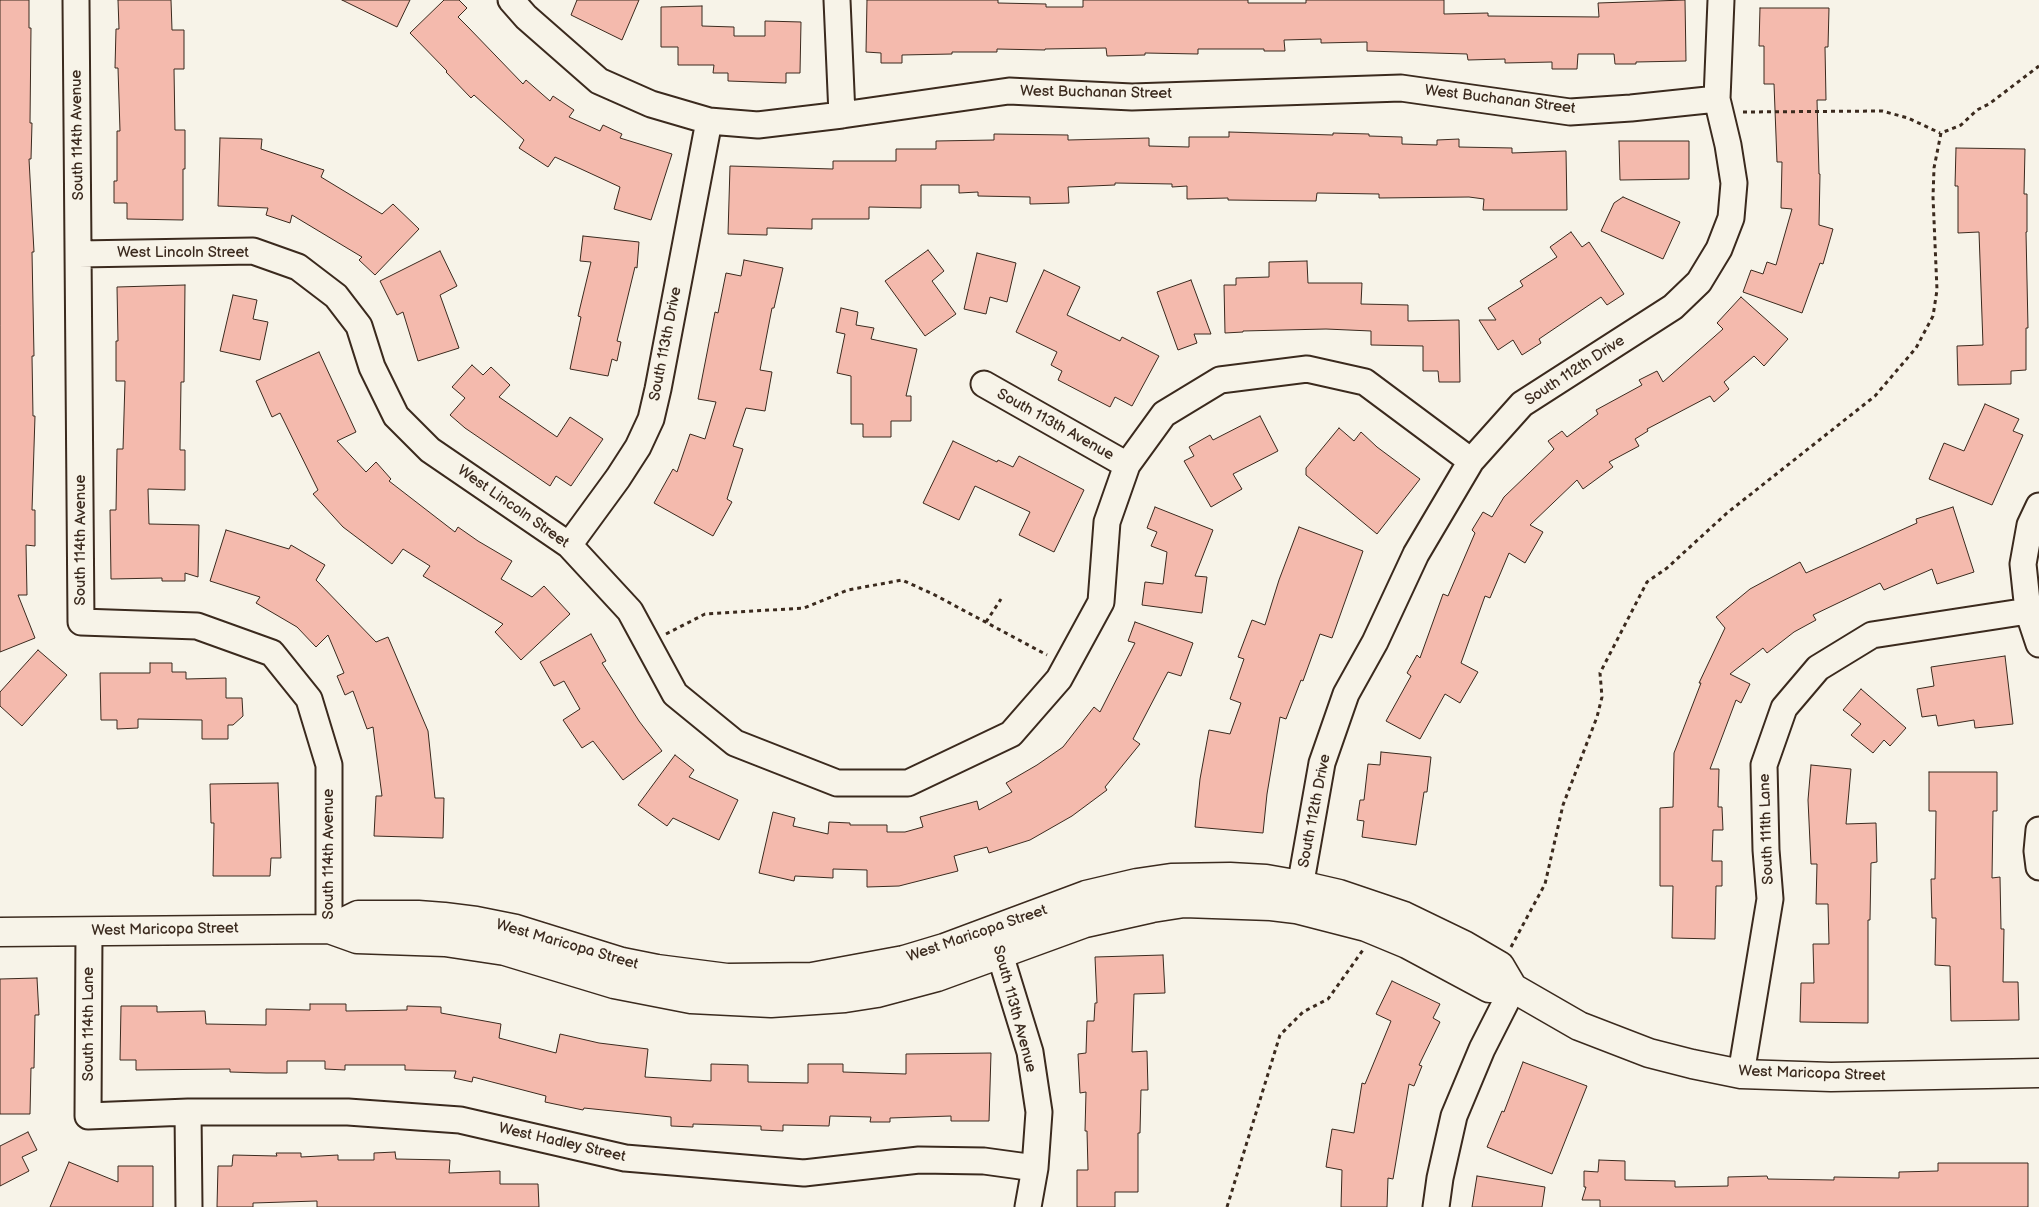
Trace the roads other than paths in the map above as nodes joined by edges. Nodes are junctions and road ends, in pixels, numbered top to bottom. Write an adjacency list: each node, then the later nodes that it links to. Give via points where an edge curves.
1 (76, 0): 8 (street, South 114th Avenue)
2 (837, 0): 6 (street)
3 (1721, 0): 5 (street, South 112th Drive)
4 (512, 1): 7 (street, West Buchanan Street, via 599,81 651,104)
5 (1719, 106): 6 (street, West Buchanan Street, via 1570,112 1401,88 1132,97 1009,91); 10 (street, South 112th Drive, via 1734,183 1731,218 1719,249 1699,282 1673,307 1522,404)
6 (842, 115): 7 (street, West Buchanan Street, via 758,125)
7 (709, 121): 13 (street, South 113th Drive, via 651,419 618,478)
8 (79, 254): 13 (street, West Lincoln Street, via 253,251 298,267 336,296 359,326 372,366 396,416 430,450); 19 (street, South 114th Avenue, via 81,622 197,626 272,653 309,699 329,765)
9 (984, 384): 11 (street, South 113th Avenue)
10 (1471, 461): 11 (street, West Lincoln Street, via 1365,382 1308,369 1220,380 1164,414); 18 (street, South 112th Drive, via 1416,554 1375,642 1346,694 1322,763)
11 (1127, 465): 13 (street, West Lincoln Street, via 1107,522 1101,602 1059,679 1011,734 908,783 837,783 735,743 675,694 630,611)
12 (2039, 506): 14 (street, via 2030,525 2023,564)
13 (569, 545)
14 (2028, 611): 15 (street); 25 (street, South 111th Lane, via 1872,634 1818,668 1784,708 1764,765 1770,899)
15 (2039, 644)
16 (2039, 830): 17 (street)
17 (2039, 868)
18 (1298, 897): 22 (street, West Maricopa Street, via 1271,906 1184,903); 23 (street, West Maricopa Street, via 1339,894 1404,916 1464,945); 23 (street, West Maricopa Street, via 1440,961 1489,988)
19 (329, 929): 20 (street, West Maricopa Street); 22 (street, West Maricopa Street, via 357,939 445,942 505,951 614,984 691,999 742,1002 812,1001 877,993 937,977)
20 (89, 931): 21 (street, West Maricopa Street); 27 (street, South 114th Lane)
21 (0, 932)
22 (996, 942): 28 (street, South 113th Avenue, via 1030,1052 1039,1112)
23 (1506, 977): 25 (street, West Maricopa Street, via 1578,1026 1648,1053); 31 (street, via 1454,1116)
24 (2039, 1073): 25 (street, West Maricopa Street, via 1830,1077)
25 (1741, 1074)
26 (188, 1112): 27 (street, West Hadley Street); 28 (street, West Hadley Street, via 348,1112 460,1120 625,1158 804,1173 919,1160 984,1161); 29 (street)
27 (88, 1116)
28 (1035, 1168): 30 (street, South 113th Avenue)
29 (189, 1207)
30 (1028, 1207)
31 (1436, 1207)

